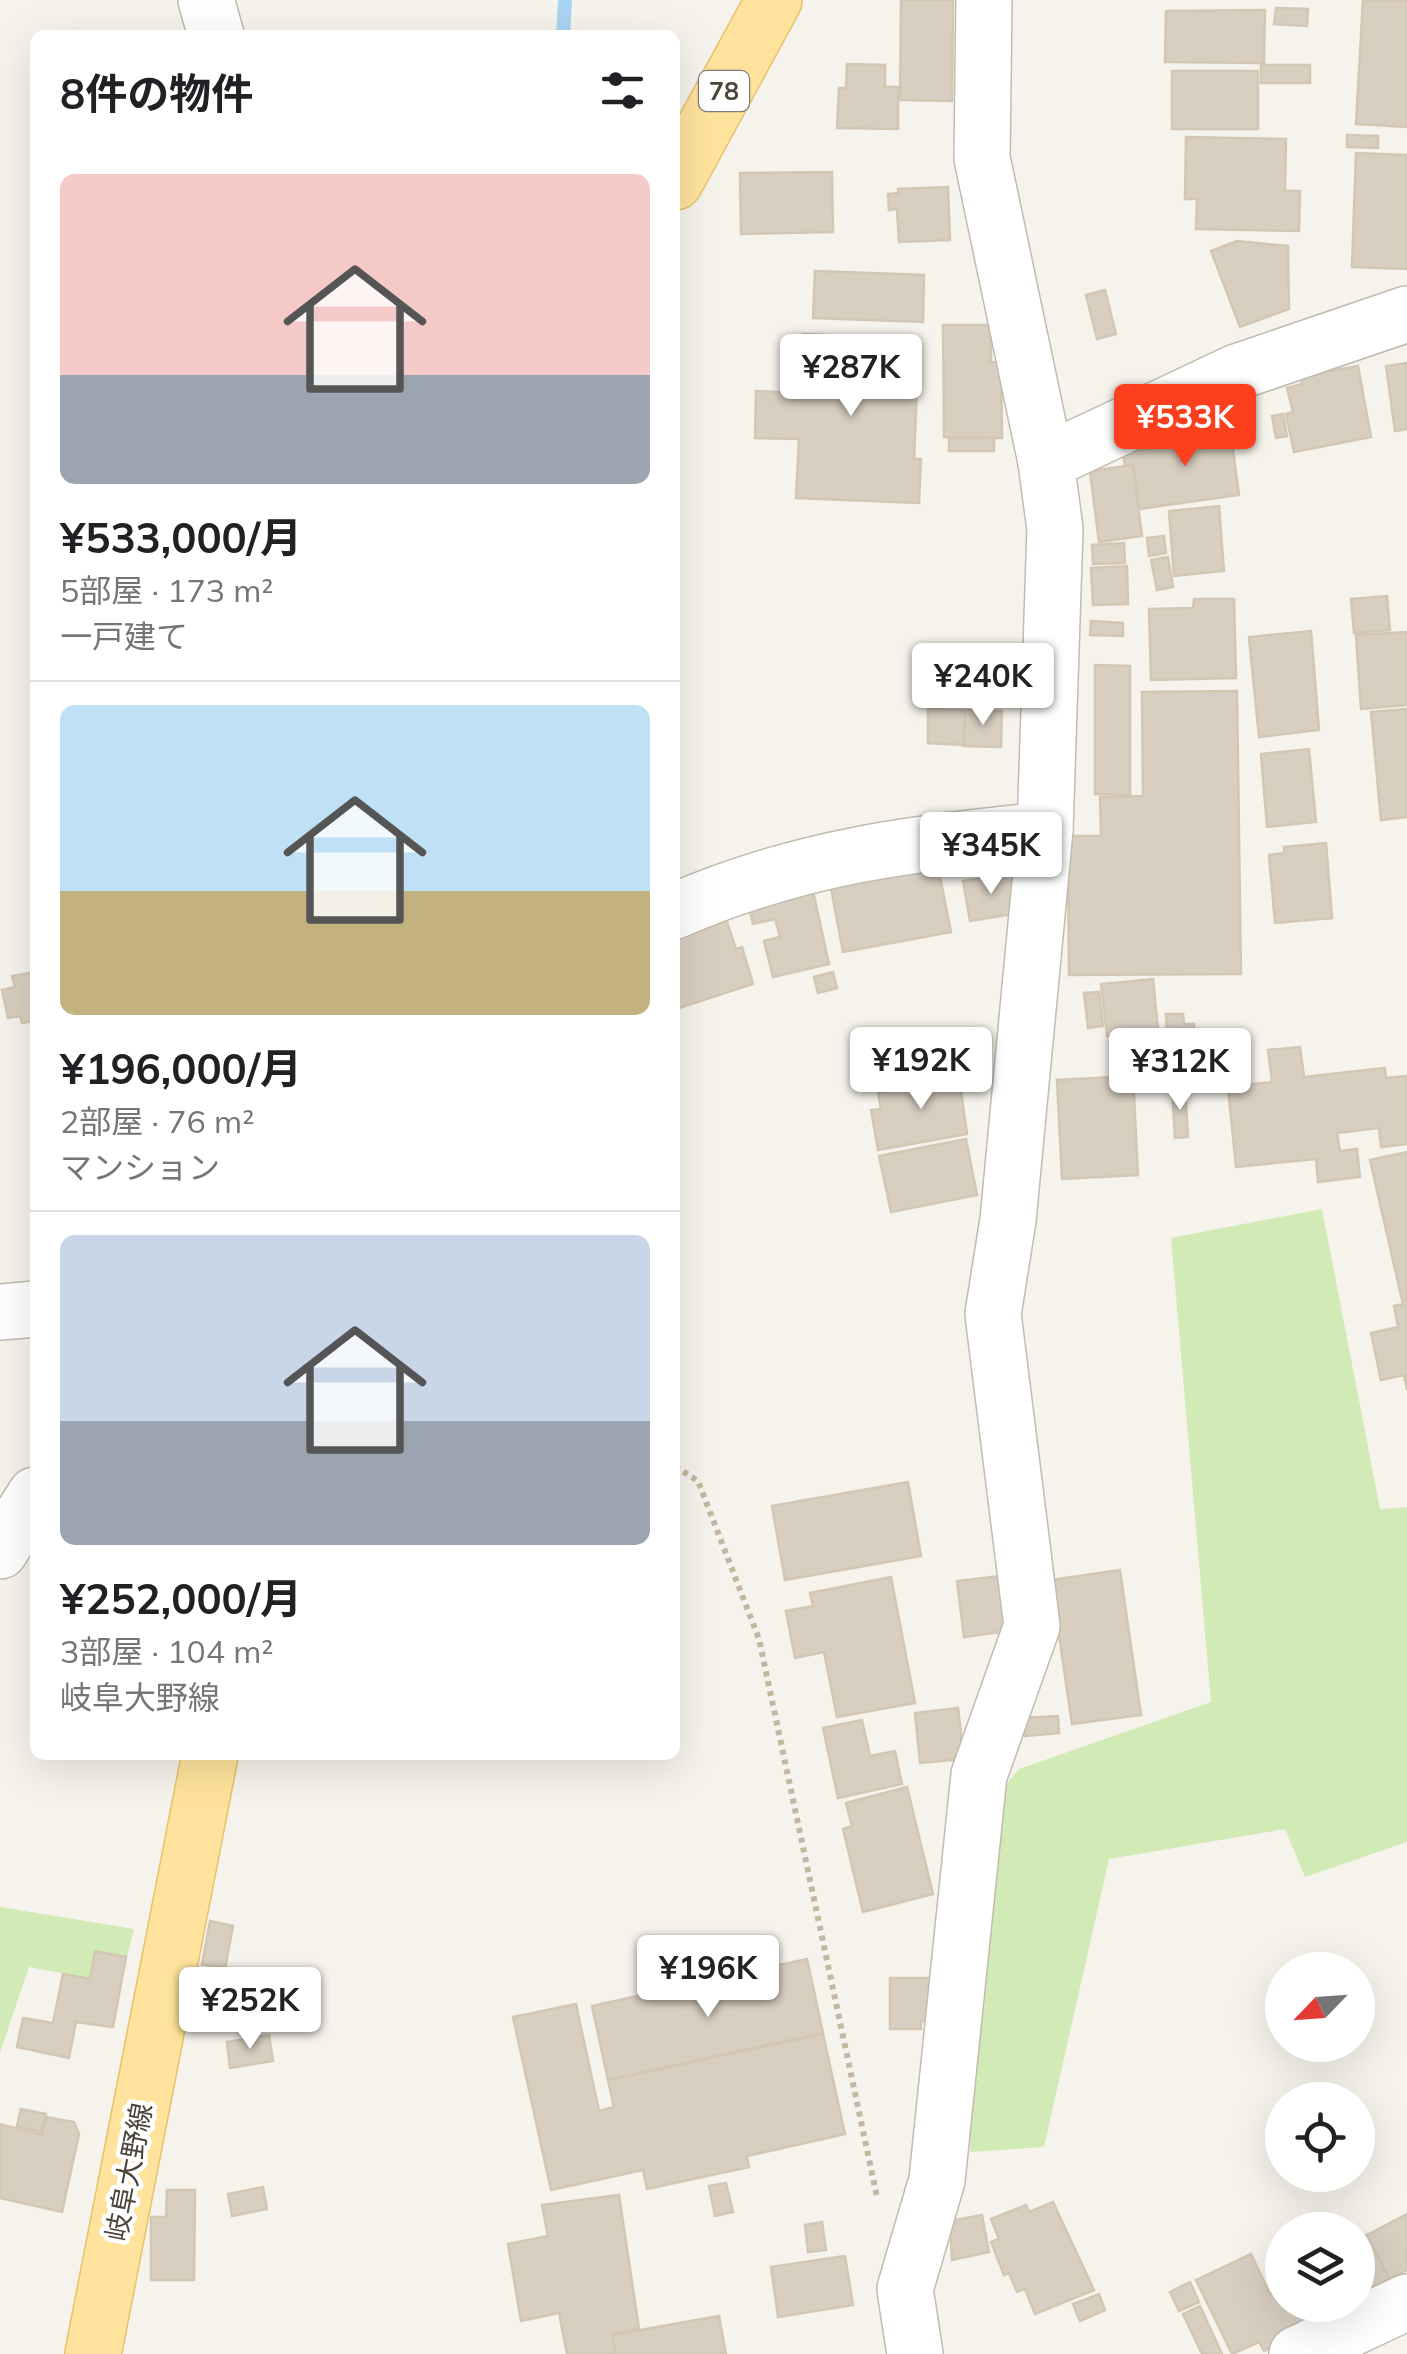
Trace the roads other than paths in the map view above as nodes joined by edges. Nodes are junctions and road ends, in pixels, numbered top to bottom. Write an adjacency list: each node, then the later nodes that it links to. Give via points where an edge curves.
1 (206, 0): 4 (street)
2 (774, 0): 5 (main road, 78)
3 (984, 0): 7 (street, via 982,158)
4 (215, 30)
5 (680, 173)
6 (1407, 314): 7 (street, via 1237,372)
7 (1046, 462): 8 (street, via 1055,530)
8 (1045, 830): 9 (street, via 895,844 738,884); 17 (street, via 993,1314 1032,1626 980,1776 936,2180 905,2289)
9 (680, 909)
10 (30, 1309): 11 (street)
11 (0, 1312)
12 (30, 1503): 13 (street)
13 (0, 1551)
14 (209, 1760): 16 (main road, 岐阜大野線)
15 (1407, 2302): 18 (street)
16 (93, 2354)
17 (916, 2354)
18 (1297, 2354)

